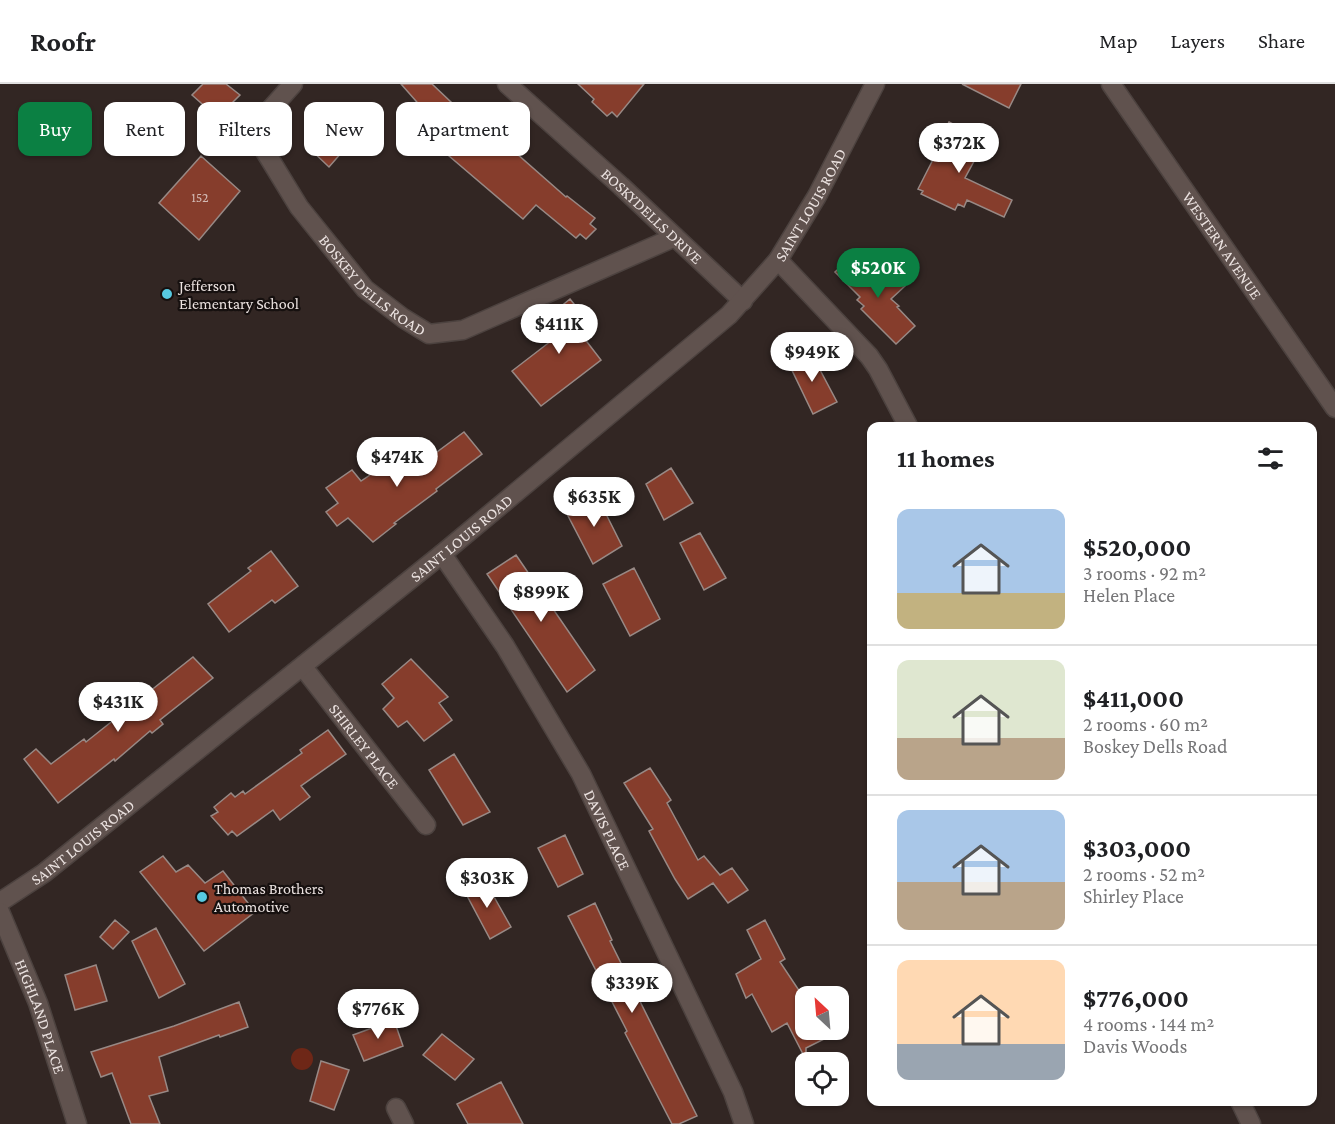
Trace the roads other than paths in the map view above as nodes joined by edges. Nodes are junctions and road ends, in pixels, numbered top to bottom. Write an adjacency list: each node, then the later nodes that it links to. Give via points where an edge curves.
1 (293, 84): 5 (street, BOSKEY DELLS ROAD, via 252,130 299,207 365,289 429,334 463,330)
2 (507, 84): 5 (street, BOSKYDELLS DRIVE)
3 (875, 84): 6 (street, SAINT LOUIS ROAD, via 818,196)
4 (1111, 84): 8 (street, WESTERN AVENUE)
5 (675, 237): 7 (street, BOSKYDELLS DRIVE)
6 (778, 260): 7 (street, SAINT LOUIS ROAD); 9 (street, via 869,356)
7 (743, 301): 10 (street, SAINT LOUIS ROAD)
8 (1335, 408)
9 (906, 422)
10 (442, 554): 11 (street, SAINT LOUIS ROAD); 17 (street, DAVIS PLACE, via 505,646 581,774 733,1092)
11 (303, 666): 12 (street, SHIRLEY PLACE); 13 (street, SAINT LOUIS ROAD, via 44,873)
12 (426, 825)
13 (0, 902)
14 (0, 912): 16 (street, HIGHLAND PLACE, via 38,1003)
15 (1242, 1106): 18 (street)
16 (77, 1124)
17 (744, 1124)
18 (1251, 1124)

